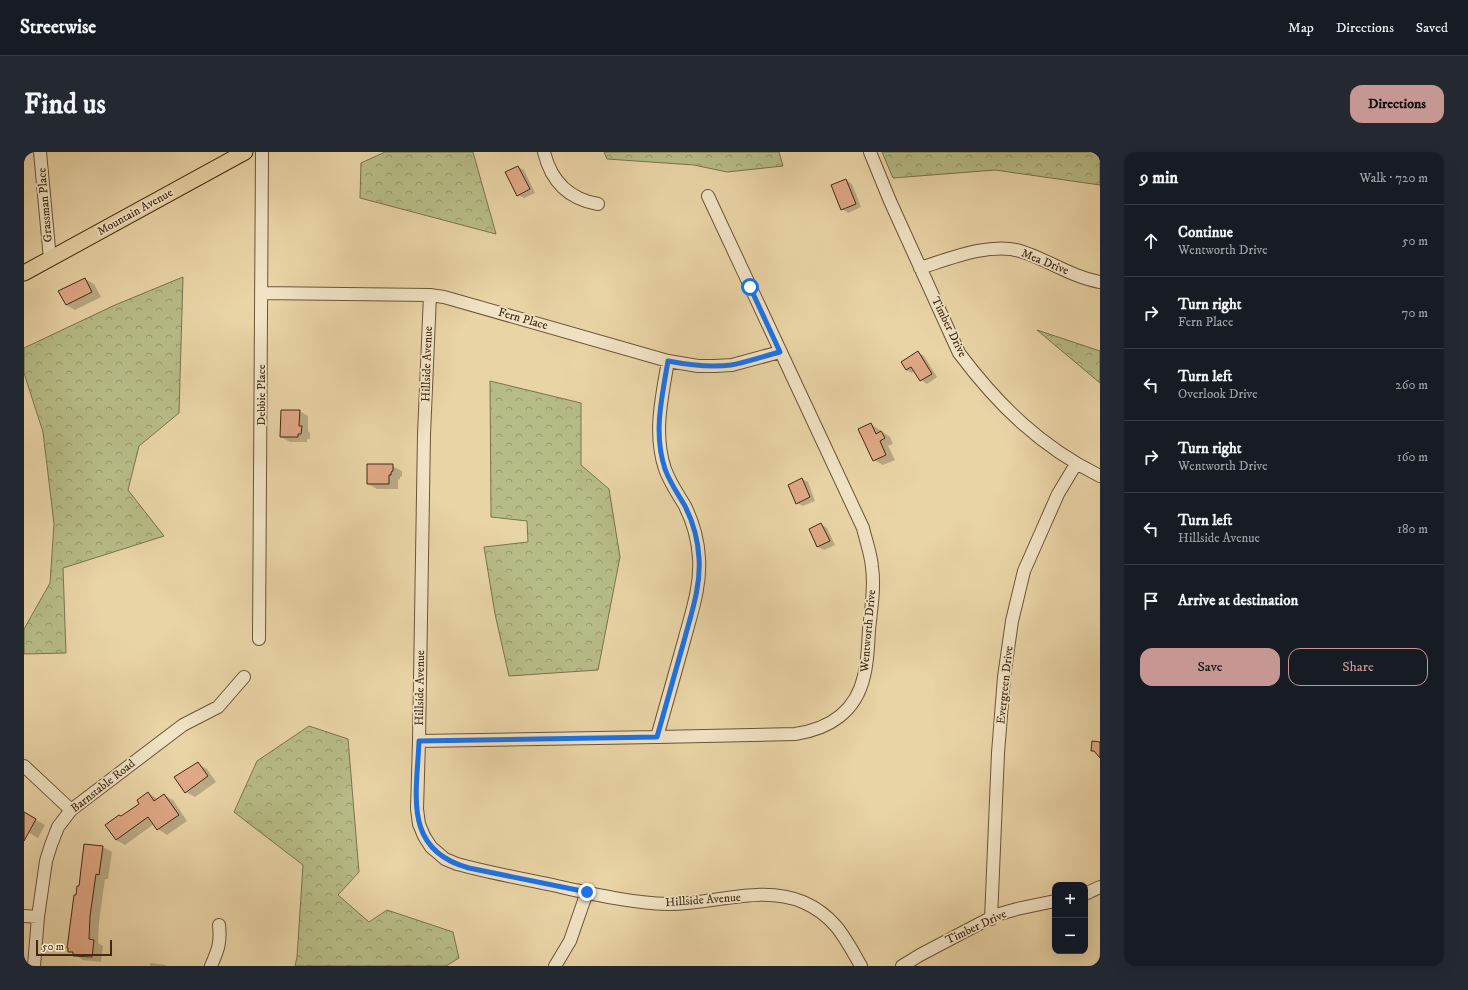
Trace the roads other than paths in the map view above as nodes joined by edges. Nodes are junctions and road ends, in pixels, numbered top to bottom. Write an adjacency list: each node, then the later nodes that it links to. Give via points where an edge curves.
1 (40, 152): 8 (street, Grassman Place)
2 (245, 152): 8 (main road, Mountain Avenue)
3 (262, 152): 12 (street, Debbie Place)
4 (544, 152): 7 (street, via 555,177 565,190 578,198)
5 (870, 152): 9 (street, Timber Drive)
6 (708, 196): 14 (street, Wentworth Drive)
7 (598, 204)
8 (50, 259): 10 (main road, Mountain Avenue)
9 (920, 268): 11 (street, Mea Drive, via 964,255 1002,249 1018,251); 16 (street, Timber Drive, via 959,353 971,369 1005,407 1040,440)
10 (24, 273)
11 (1100, 282)
12 (261, 293): 13 (street, Fern Place); 18 (street, Debbie Place)
13 (430, 295): 15 (street, Fern Place, via 464,302); 21 (street, Hillside Avenue, via 424,434)
14 (780, 352): 15 (street, Fern Place, via 732,365 698,366); 20 (street, Wentworth Drive, via 863,528 872,566 873,585 863,680 854,701 838,718 810,732)
15 (668, 361): 20 (street, via 659,415 659,442 668,475 694,531 699,571 695,600)
16 (1076, 464): 17 (street, Timber Drive); 30 (street, Evergreen Drive, via 1058,494 1024,571 1012,621 1004,676 998,753)
17 (1100, 476)
18 (259, 639)
19 (244, 677): 23 (street, Barnstable Road, via 218,707 183,725)
20 (657, 737): 21 (street, Wentworth Drive)
21 (419, 741): 25 (street, Hillside Avenue, via 417,818 424,836 440,855 469,868)
22 (24, 766): 23 (street)
23 (71, 810): 29 (street, Barnstable Road, via 58,827 51,845)
24 (1100, 887): 26 (street)
25 (587, 892): 34 (street, via 570,941); 35 (street, Hillside Avenue, via 669,904 759,895 794,899 812,906 835,924)
26 (1088, 893)
27 (1052, 902): 30 (street, Timber Drive, via 1017,909)
28 (24, 916): 29 (street)
29 (38, 917): 32 (street, Barnstable Road)
30 (991, 919): 36 (street, Timber Drive)
31 (218, 925): 33 (street, via 220,938)
32 (34, 966)
33 (211, 966)
34 (555, 966)
35 (861, 966)
36 (902, 966)

